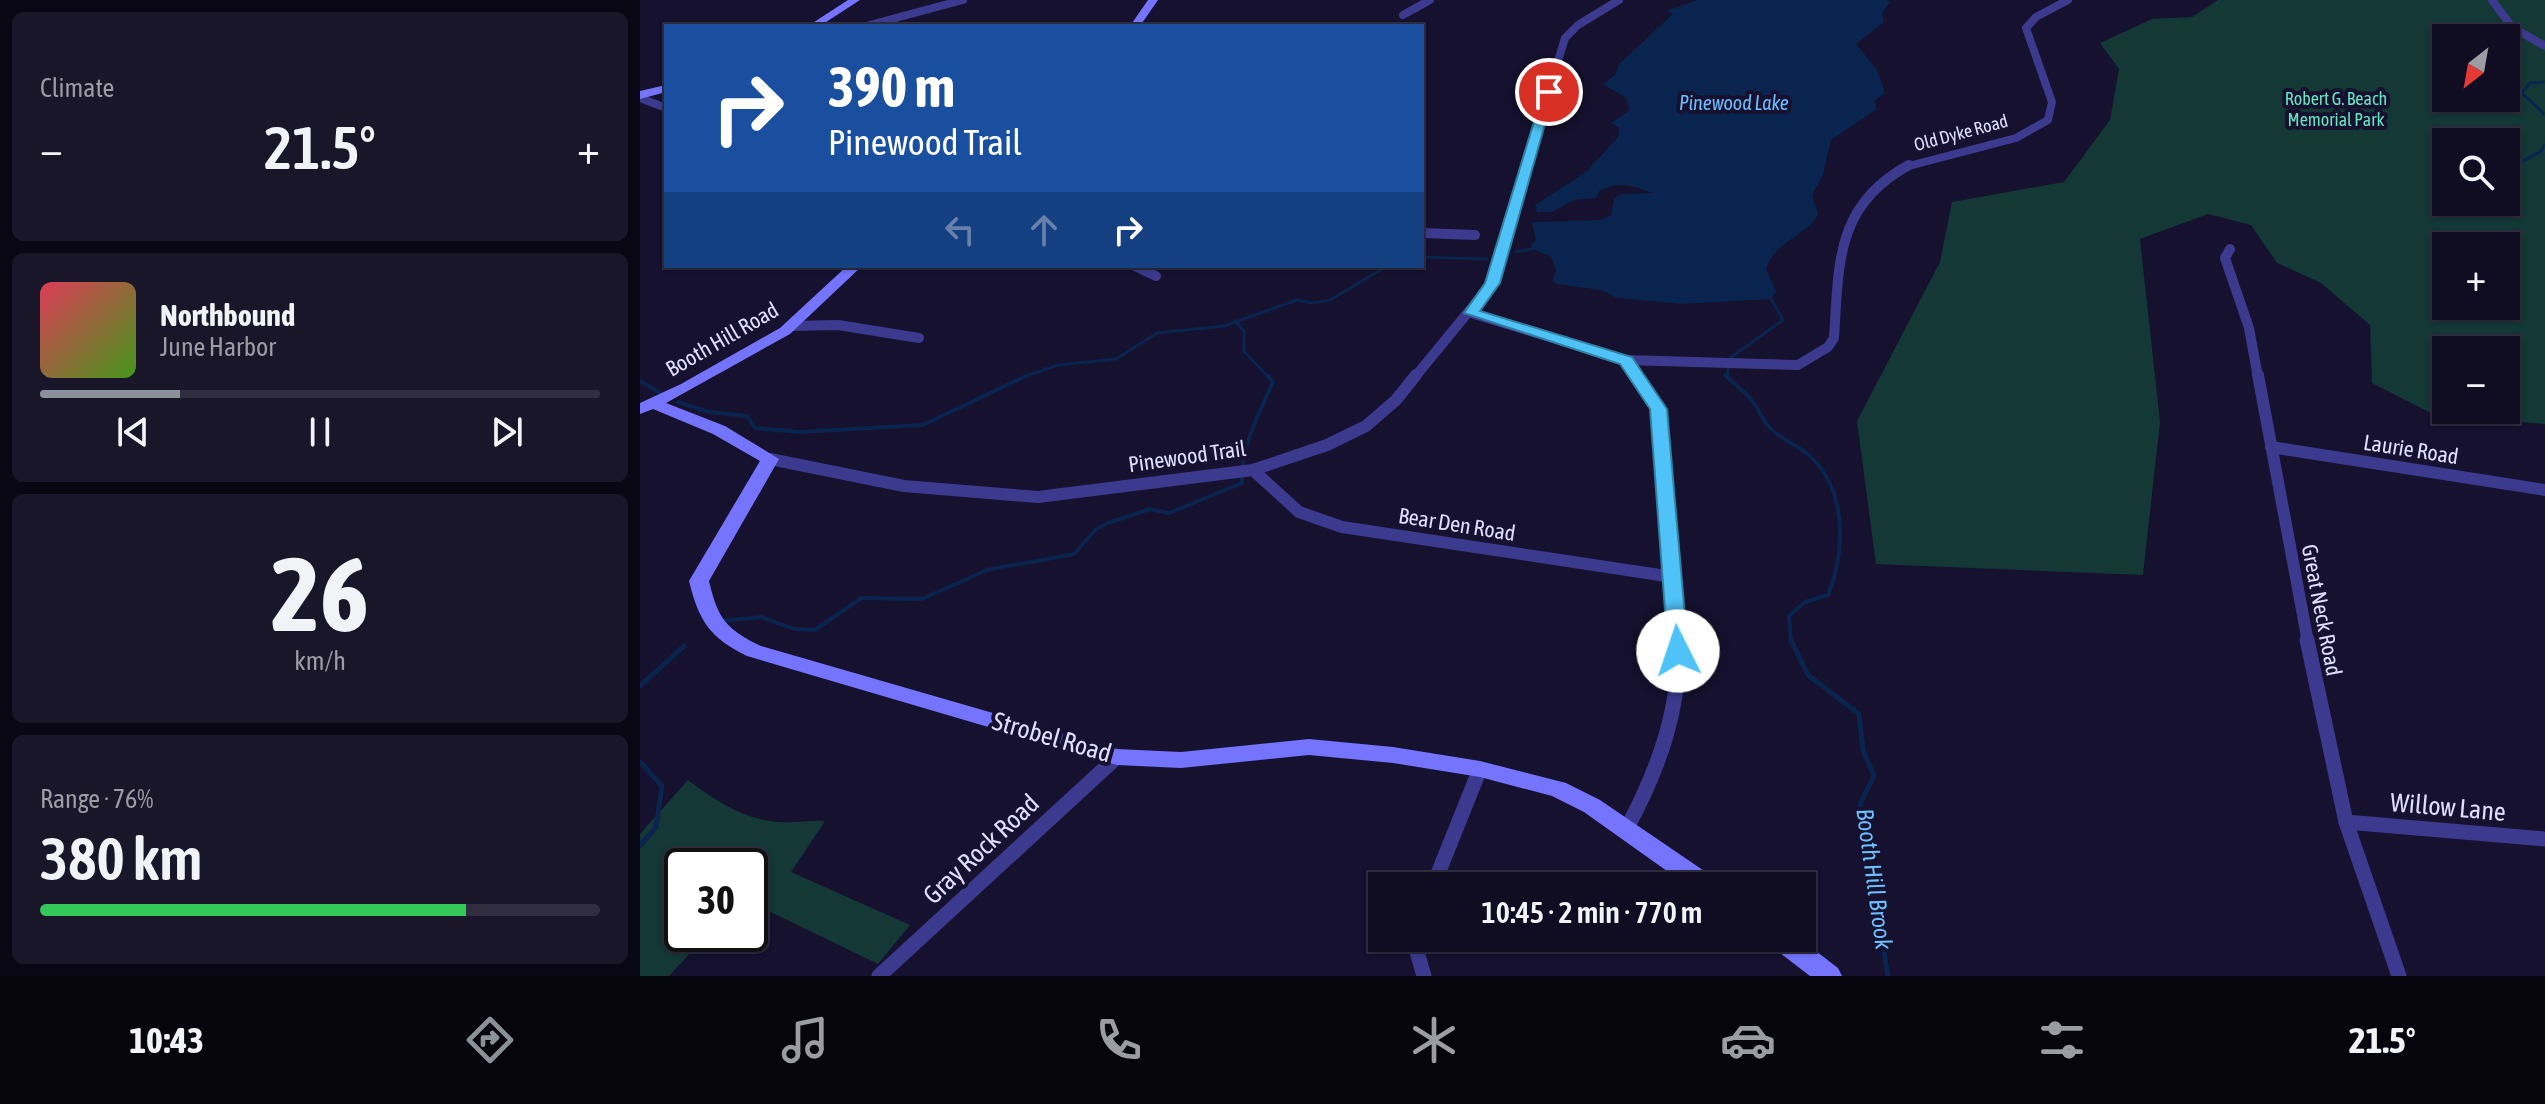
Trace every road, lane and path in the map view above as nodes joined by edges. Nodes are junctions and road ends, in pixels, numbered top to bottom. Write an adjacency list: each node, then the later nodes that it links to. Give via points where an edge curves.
1 (855, 0): 9 (street)
2 (963, 0): 10 (street)
3 (1153, 0): 11 (street)
4 (1430, 0): 8 (street)
5 (1619, 0): 22 (street, Pinewood Trail, via 1565,38 1492,283)
6 (2068, 0): 25 (street, Old Dyke Road, via 2026,28 2052,105 2049,118 2016,137 1899,170 1851,218 1834,338 1828,347 1798,365)
7 (2492, 0): 12 (street, via 2512,27)
8 (1403, 15)
9 (816, 24)
10 (873, 24)
11 (1136, 24)
12 (2545, 46)
13 (664, 89): 14 (street)
14 (640, 97): 15 (street)
15 (664, 107)
16 (1424, 233): 17 (street)
17 (1475, 235)
18 (2230, 249): 27 (street, Great Neck Road, via 2225,258 2249,328)
19 (853, 268): 23 (street, Booth Hill Road)
20 (1139, 268): 21 (street)
21 (1156, 276)
22 (1471, 313): 25 (street, Old Dyke Road); 29 (street, Pinewood Trail, via 1396,400 1366,426)
23 (791, 326): 24 (street, via 838,325); 26 (street, Booth Hill Road)
24 (919, 338)
25 (1626, 360): 31 (street, via 1658,409)
26 (646, 406): 28 (street, Pinewood Trail, via 719,430)
27 (2271, 447): 30 (street, Laurie Road); 34 (street, Great Neck Road)
28 (770, 459): 29 (street, Pinewood Trail, via 904,486 1038,497); 32 (street, Strobel Road, via 699,581 707,618 725,637 754,651)
29 (1245, 472): 31 (street, Bear Den Road, via 1299,512 1342,527)
30 (2545, 490)
31 (1673, 577): 35 (street, via 1678,651 1669,722 1654,778)
32 (1117, 757): 33 (street, Strobel Road, via 1181,760 1309,747); 41 (street, Gray Rock Road)
33 (1480, 769): 35 (street, Strobel Road, via 1558,789); 37 (street)
34 (2346, 822): 36 (street, Willow Lane); 44 (street, Great Neck Road)
35 (1627, 828): 38 (street, Strobel Road)
36 (2545, 839)
37 (1439, 872)
38 (1688, 872)
39 (1417, 952): 42 (street)
40 (1798, 952): 43 (street)
41 (879, 976)
42 (1424, 976)
43 (1829, 976)
44 (2399, 976)

